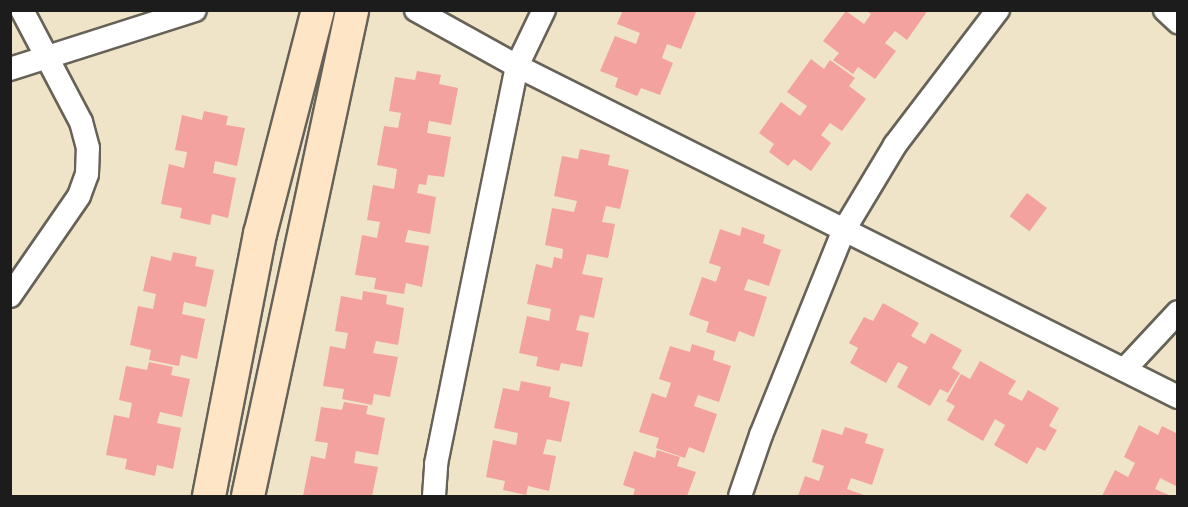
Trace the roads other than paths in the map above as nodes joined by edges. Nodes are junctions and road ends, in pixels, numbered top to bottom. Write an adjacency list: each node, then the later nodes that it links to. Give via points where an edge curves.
1 (22, 10): 10 (street)
2 (195, 10): 10 (street)
3 (318, 10): 18 (main road, via 261,234)
4 (352, 10): 19 (main road)
5 (416, 10): 11 (street)
6 (544, 10): 11 (street)
7 (998, 10): 13 (street, via 895,145)
8 (1165, 10): 9 (street)
9 (1178, 22)
10 (49, 56): 12 (street); 14 (street, via 81,122 88,148 87,174 79,196)
11 (517, 66): 13 (street); 20 (street, via 436,464)
12 (10, 69)
13 (843, 230): 16 (street); 21 (street)
14 (10, 296)
15 (1178, 312): 16 (street)
16 (1124, 369): 17 (street)
17 (1178, 397)
18 (209, 496)
19 (248, 496)
20 (434, 496)
21 (740, 496)

